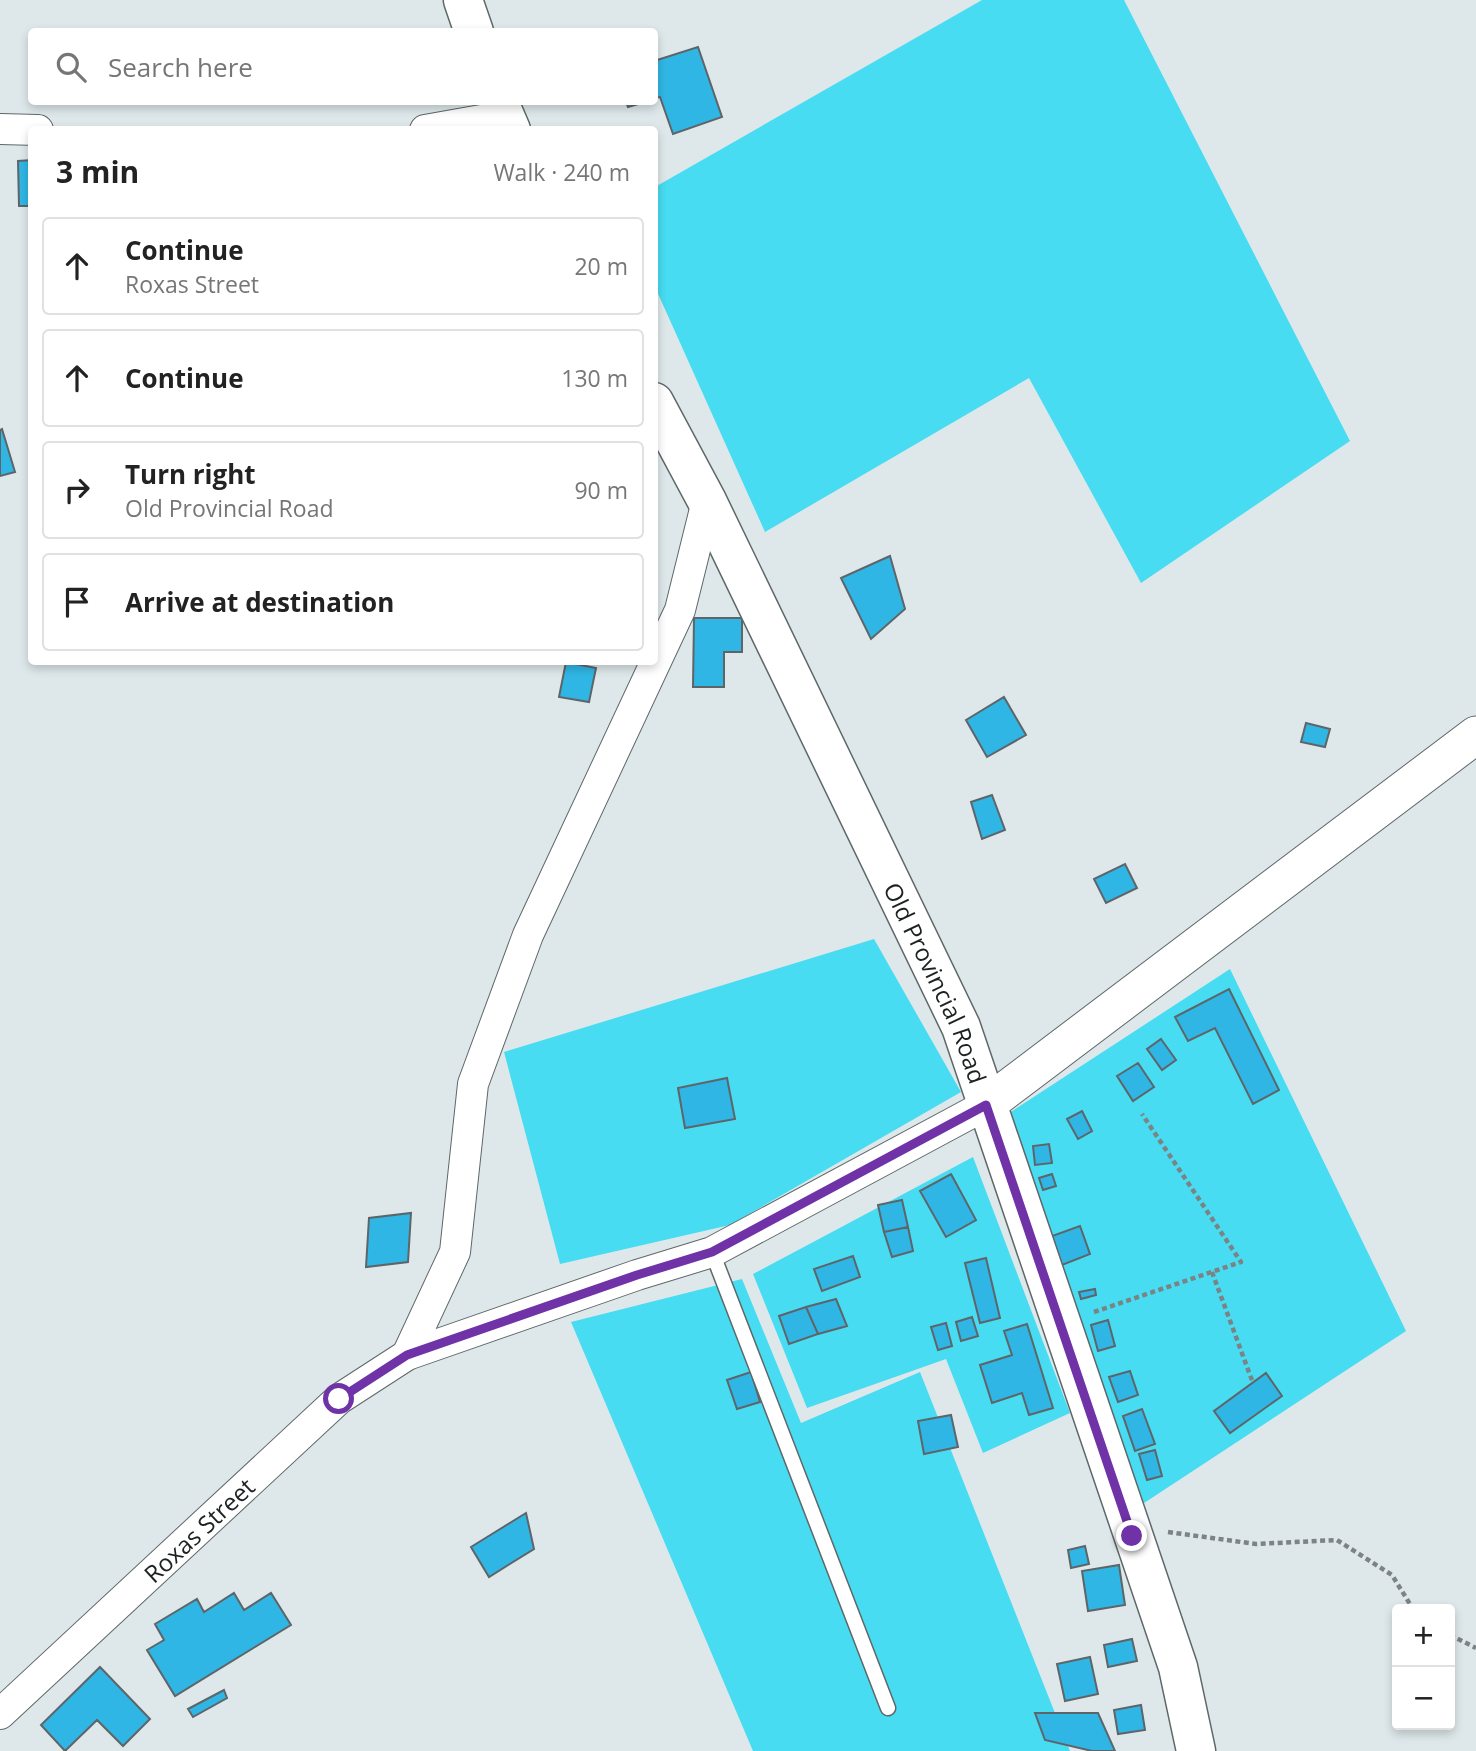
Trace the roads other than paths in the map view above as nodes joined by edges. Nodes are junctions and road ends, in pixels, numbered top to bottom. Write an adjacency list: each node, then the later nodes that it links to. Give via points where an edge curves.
1 (463, 0): 2 (main road)
2 (473, 28)
3 (505, 116): 4 (street)
4 (448, 126)
5 (0, 129): 6 (street)
6 (28, 130)
7 (658, 409): 8 (main road, Old Provincial Road)
8 (707, 501): 9 (street, via 680,610); 12 (main road, Old Provincial Road, via 961,1027)
9 (658, 657)
10 (654, 665): 14 (street, via 528,935 473,1084 455,1252)
11 (1476, 735): 12 (street)
12 (986, 1105): 13 (street, Roxas Street); 17 (main road, Old Provincial Road, via 1178,1667)
13 (712, 1252): 14 (street, Roxas Street); 15 (lane)
14 (396, 1362): 16 (street, Roxas Street, via 339,1399)
15 (887, 1708)
16 (0, 1714)
17 (1196, 1751)

